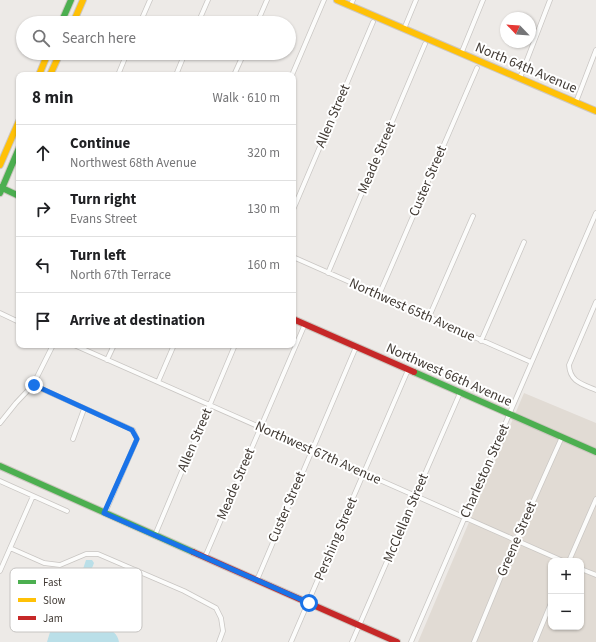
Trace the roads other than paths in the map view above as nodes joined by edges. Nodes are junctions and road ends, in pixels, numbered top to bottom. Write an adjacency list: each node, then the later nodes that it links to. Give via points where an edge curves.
1 (71, 0): 10 (street); 12 (street)
2 (150, 0): 14 (street)
3 (208, 0): 15 (street)
4 (266, 0): 16 (street)
5 (324, 0): 33 (street)
6 (337, 0): 11 (street, North 64th Avenue)
7 (416, 0): 18 (street)
8 (483, 0): 21 (street)
9 (550, 0): 34 (street)
10 (82, 2): 13 (street)
11 (351, 3): 18 (street, North 64th Avenue)
12 (64, 16)
13 (76, 16)
14 (143, 16)
15 (201, 16)
16 (260, 16)
17 (373, 22): 42 (street, Allen Street)
18 (404, 29): 21 (street, North 64th Avenue)
19 (425, 44): 47 (street, Meade Street)
20 (596, 50): 35 (street)
21 (461, 54): 34 (street, North 64th Avenue)
22 (45, 60): 28 (street)
23 (57, 60): 29 (street)
24 (124, 60): 30 (street)
25 (182, 60): 31 (street)
26 (241, 60): 32 (street)
27 (477, 68): 48 (street, Custer Street)
28 (40, 72)
29 (51, 72)
30 (119, 72)
31 (177, 72)
32 (235, 72)
33 (293, 72)
34 (520, 78): 35 (street, North 64th Avenue)
35 (576, 102): 36 (street, North 64th Avenue)
36 (596, 111)
37 (16, 128): 39 (street)
38 (16, 155): 40 (street)
39 (0, 166)
40 (1, 189): 41 (street)
41 (16, 195)
42 (296, 203)
43 (473, 216): 51 (street)
44 (595, 216): 65 (street, Charleston Street)
45 (524, 242): 55 (street)
46 (296, 258): 47 (street, Northwest 65th Avenue)
47 (328, 272): 48 (street, Northwest 65th Avenue)
48 (379, 295): 51 (street, Northwest 65th Avenue)
49 (596, 302): 69 (street, via 569,365 574,380)
50 (0, 313): 53 (street)
51 (429, 317): 55 (street, Northwest 65th Avenue)
52 (296, 320): 54 (street, Northwest 66th Avenue)
53 (16, 321)
54 (305, 324): 56 (street, Meade Street); 57 (street, Northwest 66th Avenue)
55 (482, 341): 65 (street, Northwest 65th Avenue)
56 (296, 345)
57 (356, 347): 66 (street, Northwest 66th Avenue); 78 (street, Custer Street)
58 (52, 348): 68 (street)
59 (81, 348): 64 (street, Northwest 67th Avenue)
60 (113, 348): 64 (street)
61 (173, 348): 67 (street)
62 (234, 348): 71 (street, Allen Street)
63 (295, 348): 75 (street, Meade Street)
64 (107, 360): 67 (street, Northwest 67th Avenue)
65 (531, 362): 73 (street, Charleston Street)
66 (408, 370): 70 (street, Northwest 66th Avenue); 81 (street, Pershing Street)
67 (158, 382): 71 (street, Northwest 67th Avenue)
68 (34, 385): 72 (street); 74 (street)
69 (596, 390)
70 (460, 393): 73 (street, Northwest 66th Avenue); 84 (street, McClellan Street)
71 (209, 405): 75 (street, Northwest 67th Avenue); 89 (street, Allen Street)
72 (84, 409): 77 (street); 87 (street, via 132,430 137,439)
73 (510, 414): 76 (street, Northwest 66th Avenue); 88 (street, Charleston Street)
74 (0, 423)
75 (260, 427): 78 (street, Northwest 67th Avenue); 92 (street, Meade Street)
76 (562, 437): 79 (street, Northwest 66th Avenue); 90 (street, Greene Street)
77 (73, 439)
78 (312, 450): 81 (street, Northwest 67th Avenue); 100 (street, Custer Street)
79 (596, 452)
80 (0, 466): 87 (street)
81 (364, 473): 84 (street, Northwest 67th Avenue); 101 (street, Pershing Street)
82 (0, 481): 83 (street)
83 (33, 496): 86 (street); 91 (street)
84 (415, 496): 88 (street, Northwest 67th Avenue); 103 (street, McClellan Street)
85 (596, 499): 94 (street)
86 (67, 511)
87 (104, 513): 89 (street)
88 (464, 518): 90 (street, Northwest 67th Avenue); 108 (street, Charleston Street)
89 (155, 535): 92 (street)
90 (516, 540): 93 (street, Northwest 67th Avenue); 109 (street, Greene Street)
91 (10, 548): 95 (street, via 44,563 60,565 86,554 98,554); 97 (street)
92 (205, 557): 100 (street)
93 (556, 558)
94 (570, 558)
95 (131, 568)
96 (584, 570): 99 (street)
97 (0, 571)
98 (142, 573): 104 (street, via 216,608 223,631)
99 (596, 575)
100 (257, 580): 101 (street)
101 (309, 603): 103 (street); 105 (street, Pershing Street)
102 (548, 610): 110 (street)
103 (360, 626): 106 (street, McClellan Street); 107 (street)
104 (219, 642)
105 (291, 642)
106 (352, 642)
107 (397, 642)
108 (411, 642)
109 (474, 642)
110 (535, 642)

